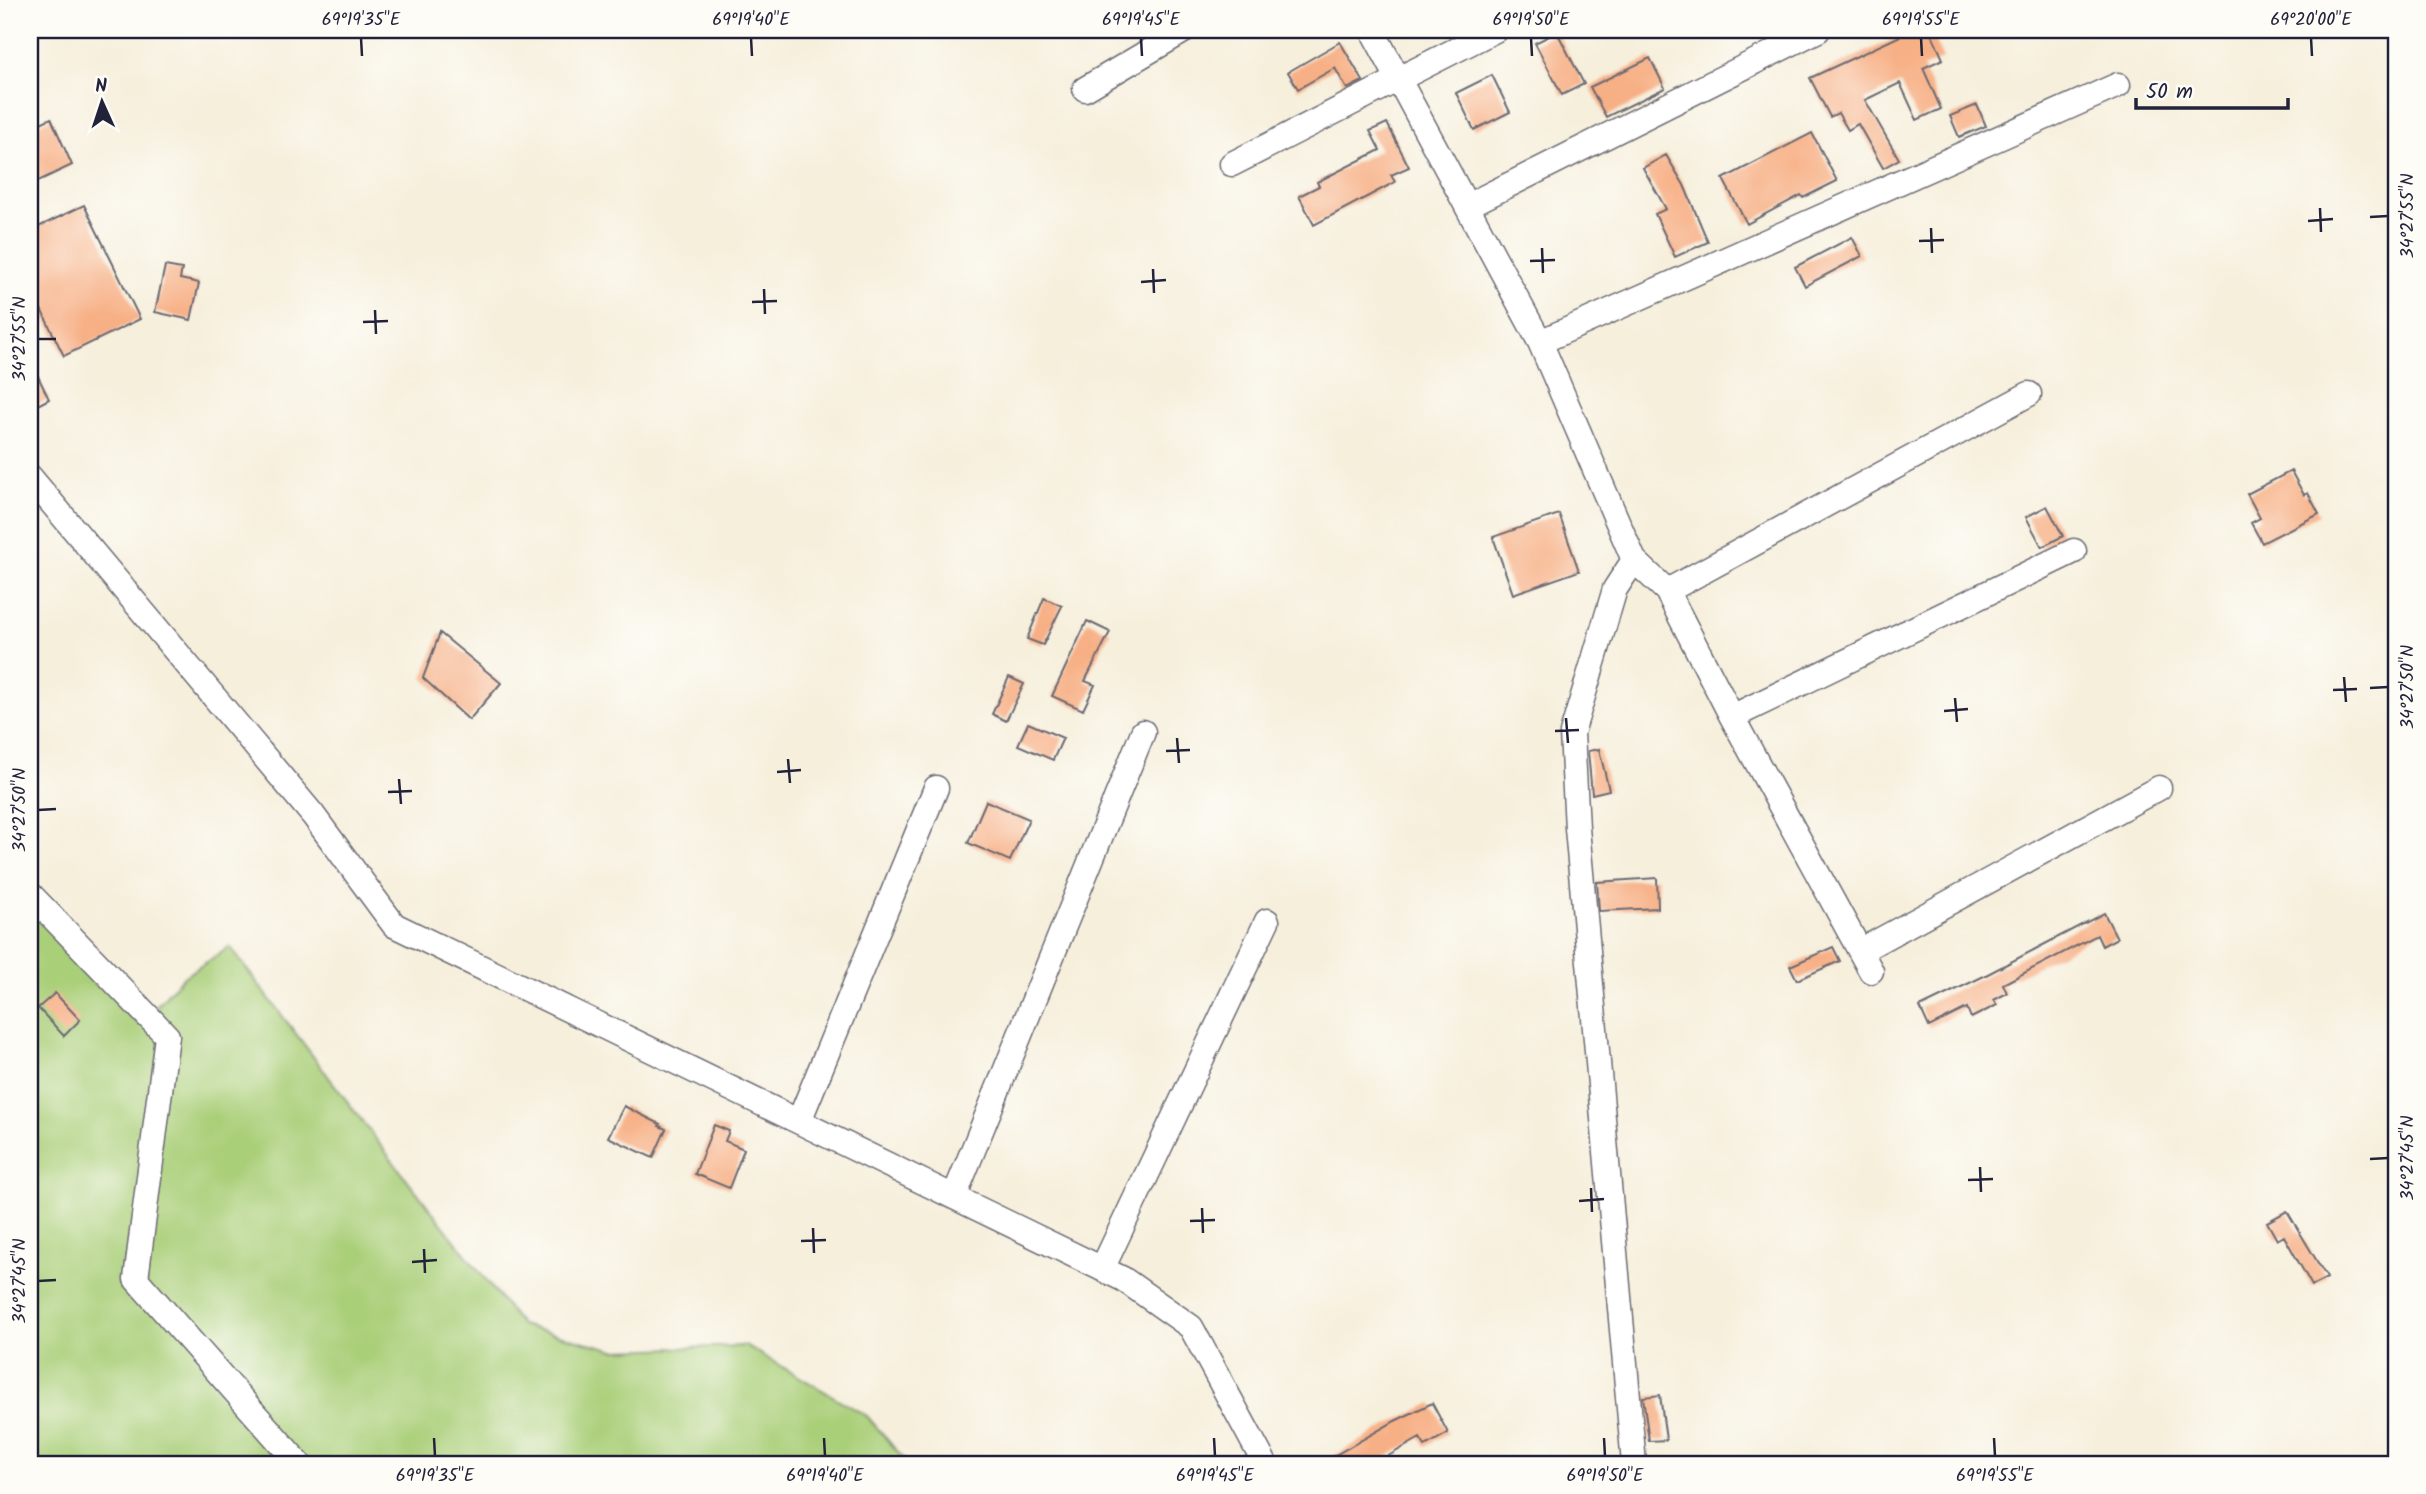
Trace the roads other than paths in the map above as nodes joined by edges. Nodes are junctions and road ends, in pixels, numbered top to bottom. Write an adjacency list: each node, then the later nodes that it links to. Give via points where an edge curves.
1 (1185, 30): 7 (street)
2 (1372, 30): 5 (street)
3 (1495, 30): 5 (street)
4 (1818, 30): 9 (street)
5 (1400, 78): 8 (street); 9 (street)
6 (2118, 85): 10 (street)
7 (1084, 89)
8 (1232, 164)
9 (1467, 206): 10 (street)
10 (1539, 342): 14 (street)
11 (2029, 394): 15 (street)
12 (30, 477): 22 (street, via 313,815 394,925)
13 (2074, 551): 16 (street)
14 (1634, 560): 15 (street); 27 (street, via 1615,589 1572,733)
15 (1667, 591): 16 (street)
16 (1732, 717): 19 (street, via 1866,961)
17 (1143, 732): 23 (street)
18 (936, 788): 22 (street)
19 (2159, 788)
20 (30, 894): 25 (street, via 167,1036 136,1279)
21 (1267, 921): 24 (street)
22 (799, 1121): 23 (street)
23 (954, 1197): 24 (street)
24 (1102, 1269): 26 (street, via 1191,1327)
25 (299, 1464)
26 (1265, 1464)
27 (1634, 1464)

